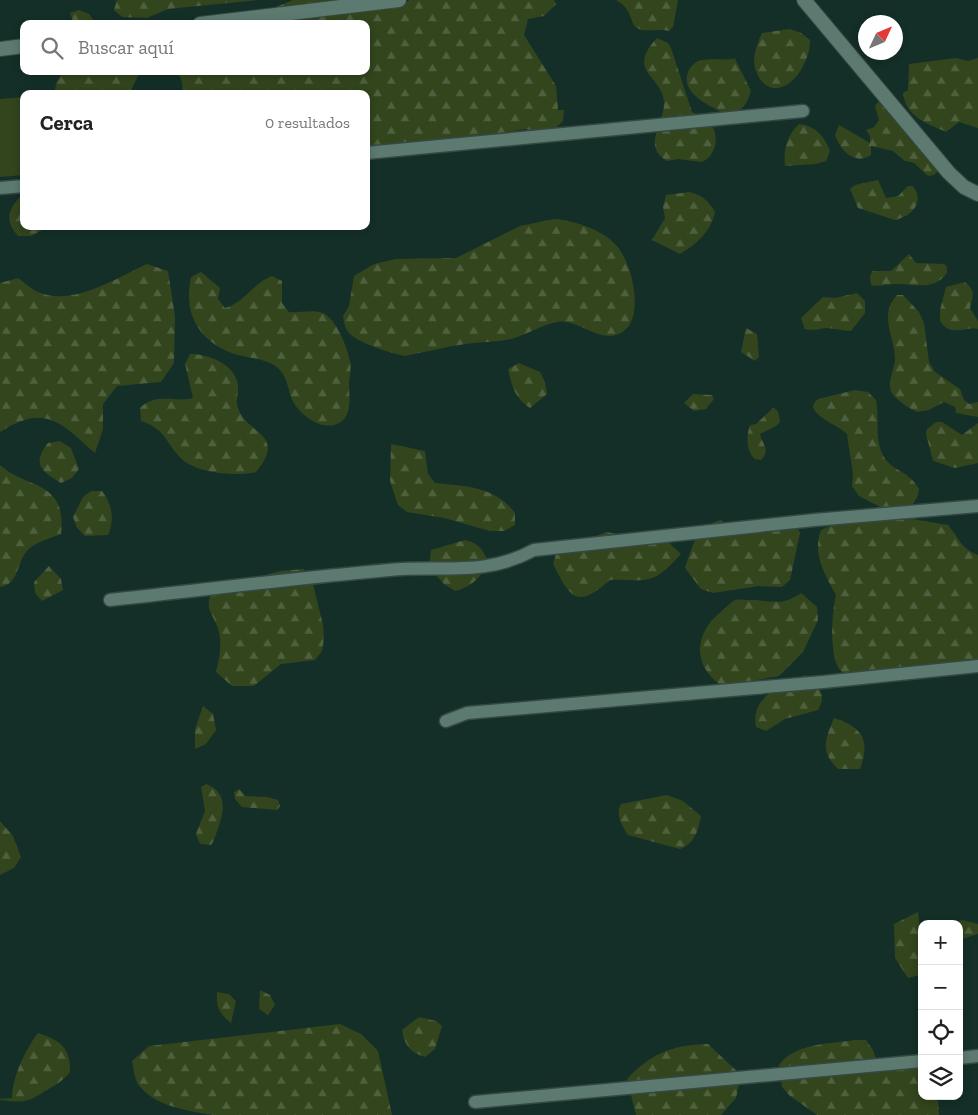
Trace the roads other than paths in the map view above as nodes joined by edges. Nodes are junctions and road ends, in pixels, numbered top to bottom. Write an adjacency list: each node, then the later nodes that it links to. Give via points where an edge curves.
1 (399, 0): 3 (street)
2 (804, 0): 10 (street, via 950,173 964,187)
3 (233, 20)
4 (20, 46): 5 (street)
5 (0, 49)
6 (804, 111): 7 (street)
7 (370, 153)
8 (20, 186): 9 (street)
9 (0, 188)
10 (978, 194)
11 (978, 506): 12 (street, via 534,550 499,565 465,569 392,569)
12 (110, 600)
13 (978, 666): 14 (street, via 467,713)
14 (446, 721)
15 (978, 1056): 16 (street)
16 (963, 1058)
17 (918, 1061): 18 (street)
18 (475, 1102)

